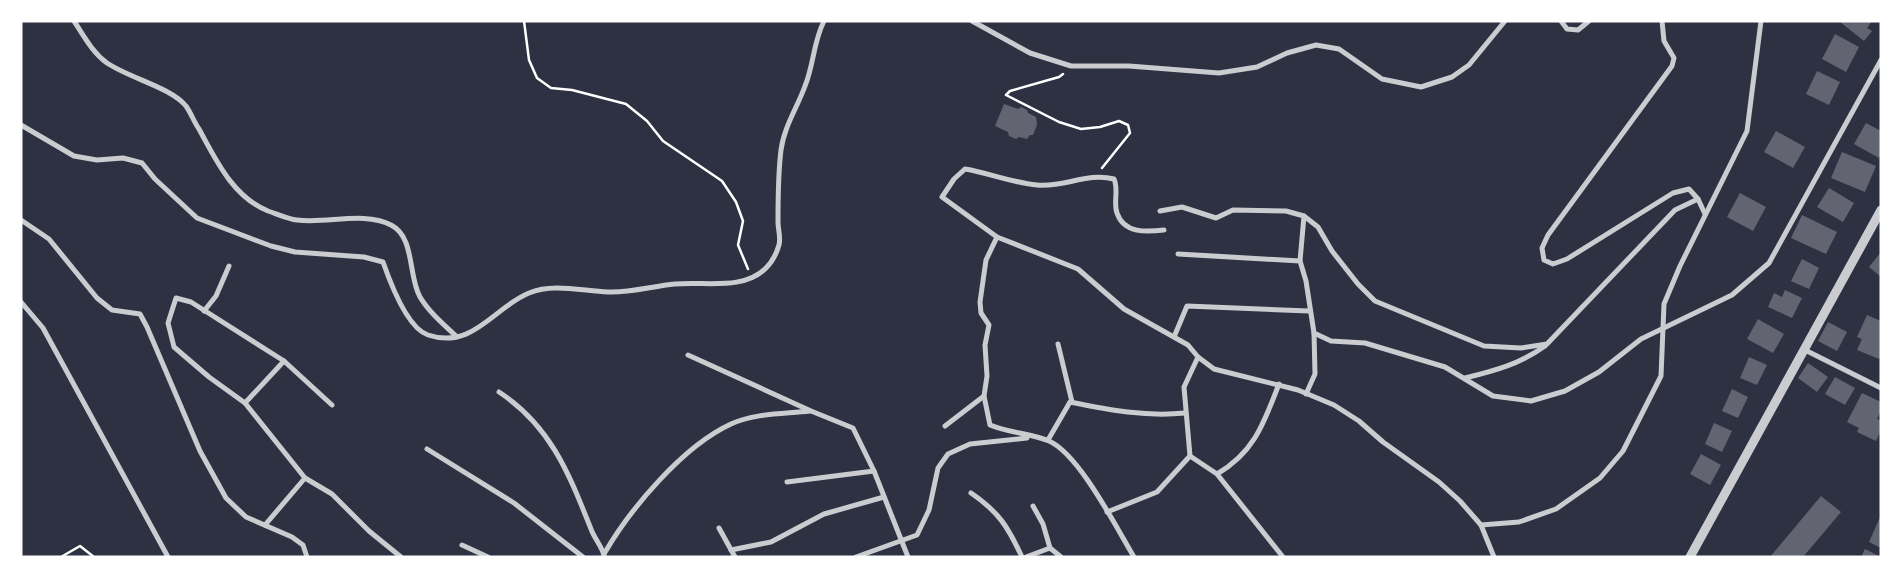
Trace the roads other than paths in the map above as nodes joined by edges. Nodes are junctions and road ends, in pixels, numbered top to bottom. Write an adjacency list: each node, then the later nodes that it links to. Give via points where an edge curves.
1 (74, 21): 27 (street, via 91,47 106,62 172,94 186,106 220,169 238,190 266,210 297,220 375,220 392,225 407,246 411,275 420,296 433,315)
2 (824, 21): 27 (street, via 816,38 805,88 786,130 782,149 780,244 766,268 729,284 676,284 610,292 560,288 530,292 470,334)
3 (972, 21): 4 (street, via 1030,53 1071,66 1129,66 1219,73 1257,67 1287,53 1316,45 1339,49 1382,79 1421,87 1452,77 1469,65)
4 (1505, 21)
5 (1561, 21): 6 (street, via 1567,29 1578,30)
6 (1589, 21)
7 (1662, 21): 11 (street, via 1664,41 1674,58 1672,66 1548,235 1542,248 1544,260 1553,264 1567,259 1673,193 1689,189)
8 (1761, 21): 14 (street, via 1747,131)
9 (1881, 60): 25 (street, via 1769,263 1732,295)
10 (21, 125): 27 (street, via 74,156 97,160 123,158 142,163 197,218 287,250 364,257 383,262 412,322 427,335)
11 (1698, 199): 14 (street); 30 (street, via 1675,210)
12 (1881, 210): 31 (street)
13 (1160, 211): 15 (street, via 1182,208 1216,218 1233,210 1286,211)
14 (1705, 214): 25 (street, via 1664,304)
15 (1304, 216): 20 (street); 30 (street, via 1318,227 1332,251 1375,301 1484,346 1520,348)
16 (21, 220): 59 (street, via 49,238 97,298 112,310 140,314 200,451 226,498 246,517)
17 (1164, 230): 18 (street, via 1139,232 1126,226 1117,213 1118,188 1114,179 1097,175 1059,184 1038,185 965,169 942,197)
18 (997, 237): 28 (street, via 1078,269 1124,310); 40 (street, via 986,260 980,302 981,313 988,325)
19 (1178, 254): 20 (street)
20 (1300, 261): 23 (street)
21 (230, 266): 24 (street, via 216,296)
22 (21, 302): 67 (street, via 43,328)
23 (1309, 310): 26 (street); 28 (street, via 1188,306)
24 (204, 311): 34 (street); 42 (street, via 191,302 176,298 168,323 174,347)
25 (1662, 330): 35 (street, via 1641,339 1599,372 1565,391 1531,401 1492,396); 60 (street, via 1661,376 1623,451 1600,478 1556,509 1518,522)
26 (1314, 333): 35 (street, via 1331,341 1365,343 1445,367); 39 (street, via 1316,374)
27 (456, 336)
28 (1174, 336): 33 (street)
29 (1058, 344): 41 (street)
30 (1547, 344): 35 (street, via 1507,368)
31 (1805, 350): 37 (street); 81 (street)
32 (688, 355): 44 (street)
33 (1198, 357): 36 (street, via 1214,369); 45 (street, via 1184,387)
34 (284, 361): 42 (street); 43 (street)
35 (1465, 378)
36 (1279, 384): 39 (street); 52 (street, via 1260,431 1235,463)
37 (1881, 388)
38 (499, 392): 66 (street, via 517,404 553,446 568,471)
39 (1306, 394): 60 (street, via 1334,405 1359,421 1439,482)
40 (984, 396): 46 (street); 47 (street, via 990,425)
41 (1072, 402): 45 (street, via 1117,412); 48 (street)
42 (245, 403): 53 (street)
43 (332, 404)
44 (811, 411): 51 (street, via 853,428); 66 (street, via 758,416 731,424 688,451 616,533)
45 (1185, 413): 50 (street)
46 (945, 426)
47 (1033, 437): 48 (street); 62 (street, via 970,444 948,454 938,468 929,510 917,536)
48 (1048, 440): 58 (street, via 1060,447 1082,472)
49 (427, 449): 71 (street, via 514,503)
50 (1190, 456): 52 (street); 58 (street, via 1157,492)
51 (874, 471): 54 (street); 56 (street)
52 (1217, 474): 79 (street)
53 (305, 478): 59 (street); 69 (street, via 332,494)
54 (787, 482)
55 (971, 493): 75 (street, via 992,508 1008,526)
56 (884, 497): 62 (street); 65 (street, via 824,514 771,542)
57 (1033, 506): 64 (street, via 1043,524)
58 (1107, 512): 78 (street)
59 (265, 525): 68 (street, via 292,536 303,545)
60 (1480, 525): 80 (street)
61 (719, 528): 65 (street)
62 (902, 542): 73 (street); 74 (street)
63 (462, 545): 70 (street)
64 (1050, 548): 76 (street); 77 (street)
65 (731, 550): 72 (street)
66 (604, 555)
67 (168, 557)
68 (307, 557)
69 (401, 557)
70 (488, 557)
71 (583, 557)
72 (735, 557)
73 (856, 557)
74 (908, 557)
75 (1022, 557)
76 (1026, 557)
77 (1061, 557)
78 (1134, 557)
79 (1283, 557)
80 (1494, 557)
81 (1690, 557)

